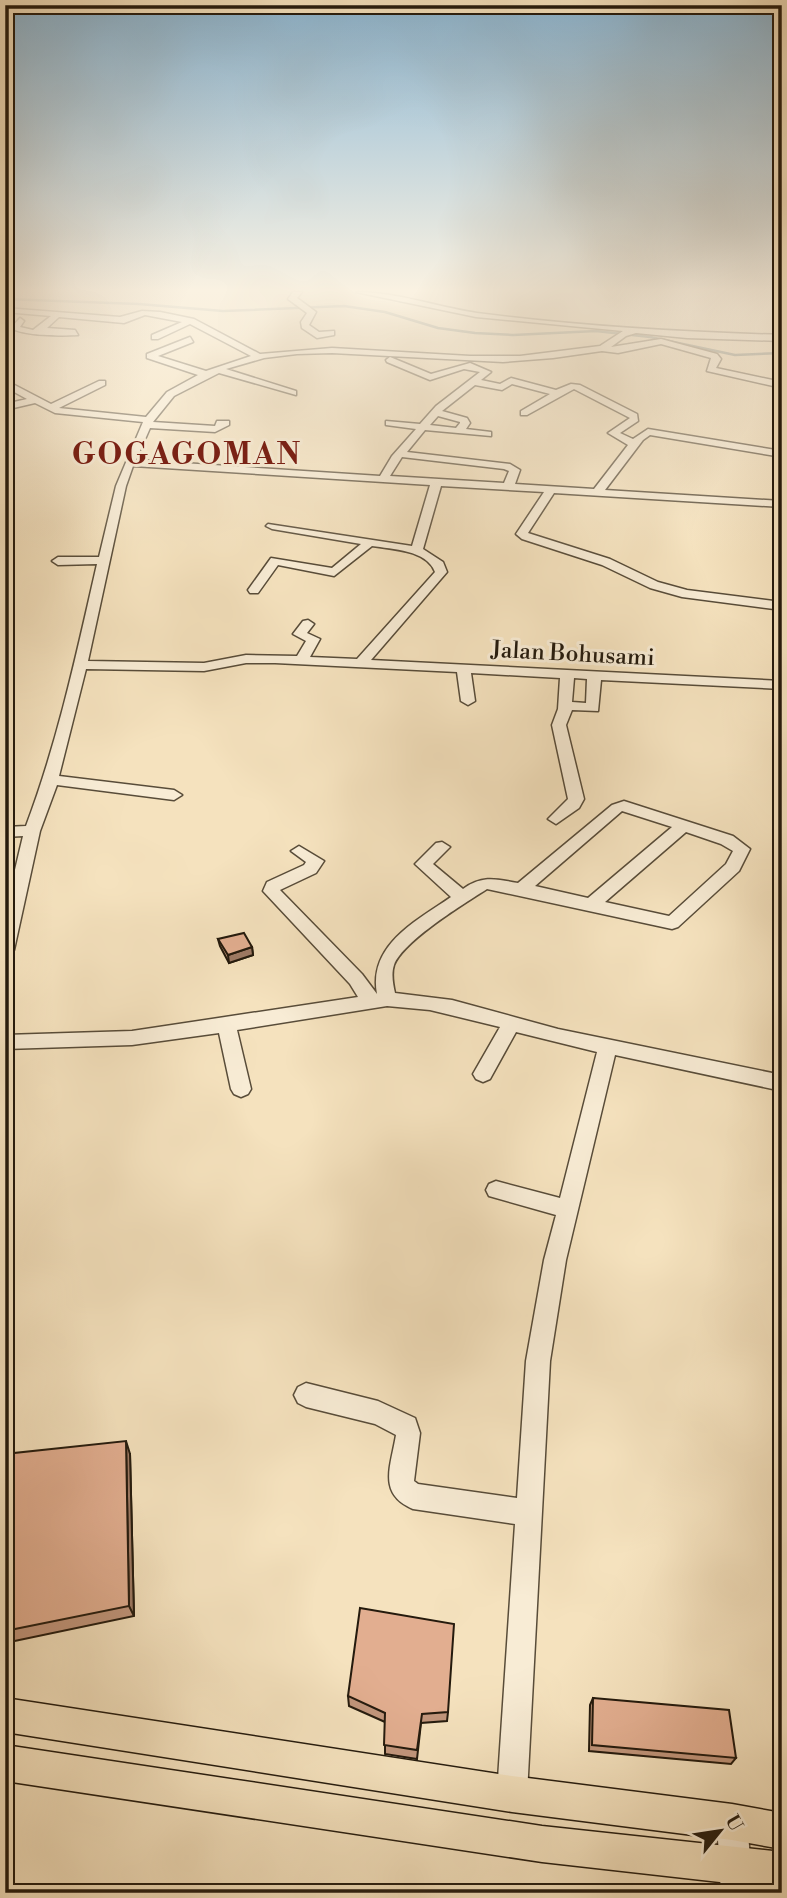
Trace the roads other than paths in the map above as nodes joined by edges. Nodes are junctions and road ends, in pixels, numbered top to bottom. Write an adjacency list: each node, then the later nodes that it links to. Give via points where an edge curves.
1 (193, 381): 17 (street, via 168,395)
2 (253, 381): 10 (street)
3 (762, 381): 8 (street)
4 (475, 382): 11 (street, via 502,387 514,382); 15 (street)
5 (5, 383): 12 (street)
6 (71, 383): 9 (street)
7 (102, 383): 9 (street)
8 (782, 385)
9 (88, 390): 14 (street)
10 (293, 393)
11 (558, 393): 16 (street); 23 (street, via 578,387 634,416 613,433)
12 (35, 400): 13 (street); 14 (street)
13 (5, 407)
14 (51, 408): 17 (street)
15 (436, 412): 20 (street); 21 (street, via 464,420)
16 (524, 412)
17 (149, 423): 18 (street, via 215,429); 26 (street)
18 (226, 423)
19 (389, 423): 20 (street)
20 (424, 428): 21 (street); 24 (street)
21 (459, 431): 22 (street)
22 (487, 434)
23 (634, 444): 25 (street, via 649,432); 31 (street)
24 (400, 454): 27 (street); 29 (street, via 506,466 515,470)
25 (782, 454)
26 (129, 463): 27 (street); 36 (street)
27 (383, 479): 28 (street)
28 (436, 483): 29 (street); 35 (street)
29 (508, 488): 30 (street)
30 (550, 491): 31 (street); 39 (street, via 523,534 526,537 606,562 678,592)
31 (596, 494): 32 (street)
32 (782, 504)
33 (272, 526): 34 (street)
34 (369, 543): 35 (street); 38 (street, via 334,572 275,561)
35 (417, 550): 42 (street, via 442,572)
36 (104, 560): 37 (street); 43 (street)
37 (58, 561)
38 (254, 590)
39 (782, 606)
40 (308, 624): 41 (street, via 299,634 313,639)
41 (301, 661): 42 (street, Jalan Bohusami); 43 (street, Jalan Bohusami, via 246,659 204,667)
42 (362, 662): 44 (street, Jalan Bohusami)
43 (80, 665): 50 (street)
44 (463, 668): 45 (street, Jalan Bohusami); 48 (street)
45 (567, 674): 46 (street, Jalan Bohusami); 49 (street)
46 (594, 675): 47 (street, Jalan Bohusami); 49 (street, via 593,708)
47 (782, 685)
48 (468, 701)
49 (565, 705): 52 (street, via 560,729 576,799)
50 (51, 780): 51 (street); 54 (street)
51 (174, 795)
52 (556, 819)
53 (685, 825): 58 (street, via 631,807 617,808); 60 (street); 60 (street, via 742,849 733,867 684,914 666,923)
54 (32, 831): 55 (street); 61 (street)
55 (5, 832)
56 (442, 847): 59 (street, via 424,864)
57 (299, 851): 62 (street, via 316,862 271,891)
58 (521, 889): 59 (street, via 486,883); 60 (street)
59 (463, 898): 62 (street, via 405,940 385,964)
60 (591, 905)
61 (5, 950)
62 (379, 1000): 63 (street, via 420,1000); 64 (street)
63 (511, 1024): 66 (street); 67 (street)
64 (227, 1026): 65 (street, via 132,1038); 69 (street)
65 (5, 1042)
66 (608, 1047): 68 (street); 71 (street)
67 (483, 1074)
68 (782, 1083)
69 (241, 1089)
70 (496, 1190): 71 (street)
71 (567, 1209): 73 (street, via 538,1361)
72 (306, 1395): 73 (street, via 378,1413 406,1427 401,1486 413,1496)
73 (529, 1513): 76 (street)
74 (5, 1714): 76 (main road)
75 (5, 1763): 80 (main road, via 542,1844)
76 (512, 1794): 77 (main road)
77 (732, 1822): 78 (main road); 80 (street)
78 (782, 1831)
79 (782, 1871): 80 (main road)
80 (736, 1879)

